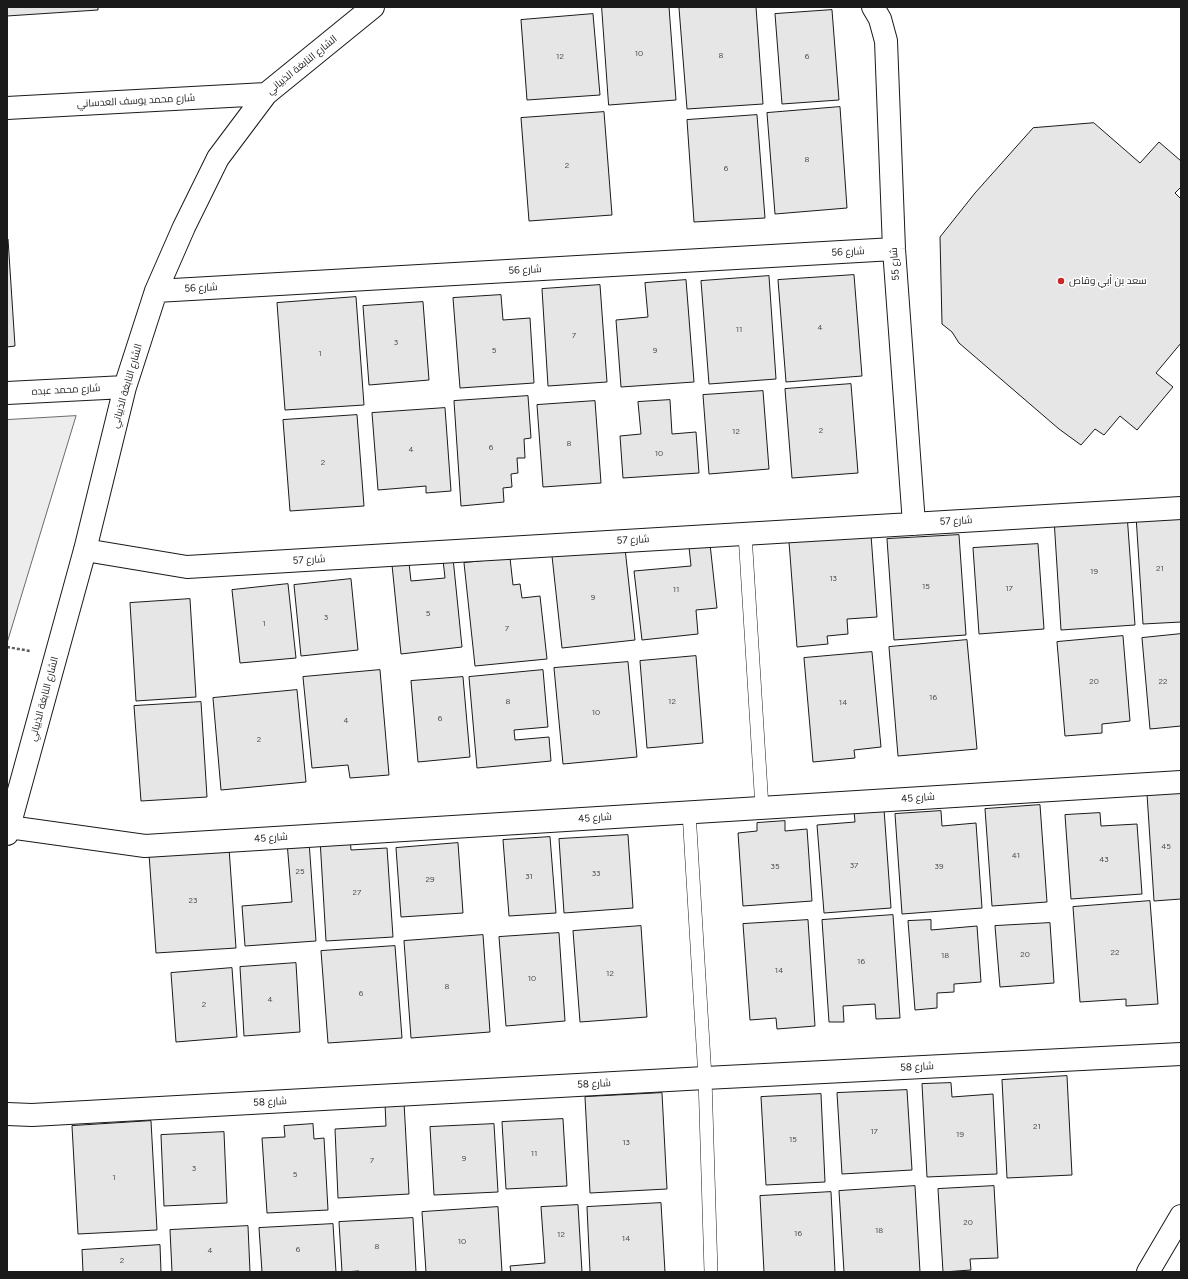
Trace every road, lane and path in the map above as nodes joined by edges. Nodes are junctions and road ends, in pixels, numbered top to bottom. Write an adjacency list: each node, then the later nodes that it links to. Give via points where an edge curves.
1 (373, 7): 3 (street, الشارع النابغة الذبياني)
2 (873, 7): 5 (street, شارع 55, via 880,19 886,41)
3 (266, 94): 4 (street, شارع محمد يوسف العدساني); 6 (street, الشارع النابغة الذبياني, via 218,158)
4 (7, 108)
5 (894, 249): 6 (street, شارع 56); 10 (street, شارع 55)
6 (156, 291): 7 (street, الشارع النابغة الذبياني)
7 (125, 387): 8 (street, شارع محمد عبده); 12 (street, الشارع النابغة الذبياني)
8 (7, 393)
9 (1181, 508): 10 (street, شارع 57)
10 (914, 524): 11 (street, شارع 57)
11 (745, 534): 12 (street, شارع 57, via 187,567); 14 (lane)
12 (85, 550): 16 (street, الشارع النابغة الذبياني)
13 (1181, 782): 14 (street, شارع 45)
14 (762, 808): 15 (street, شارع 45)
15 (689, 812): 16 (street, شارع 45, via 145,846); 18 (lane)
16 (8, 831)
17 (1181, 1054): 18 (street, شارع 58)
18 (705, 1078): 19 (street, شارع 58, via 32,1116); 22 (lane)
19 (7, 1114)
20 (1181, 1216): 21 (street)
21 (1152, 1271)
22 (711, 1272)

